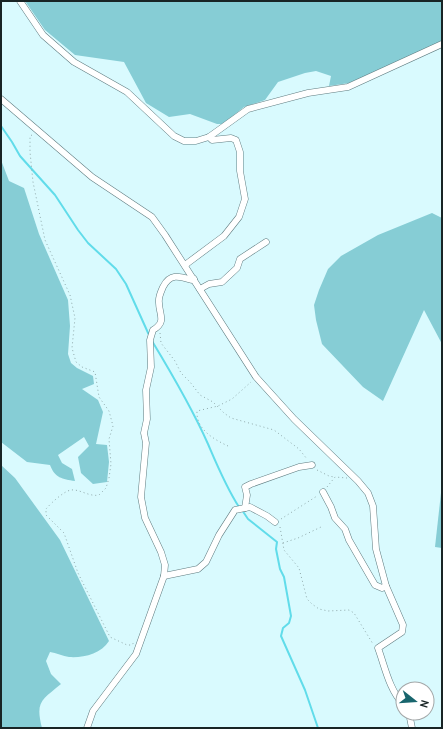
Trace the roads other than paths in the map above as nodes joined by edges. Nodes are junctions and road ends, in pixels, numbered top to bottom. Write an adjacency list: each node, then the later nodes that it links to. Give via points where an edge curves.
1 (20, 1): 4 (street, via 43,35 74,62 127,92 174,136 184,141)
2 (442, 44): 4 (street, via 348,87 308,93 248,109)
3 (1, 99): 6 (street, via 92,177 152,217)
4 (209, 137): 6 (street, via 212,140 236,140 240,152 240,171 245,199 239,217 224,236)
5 (266, 242): 8 (street, via 240,259 237,268 222,282 209,284)
6 (185, 265): 7 (street)
7 (194, 279): 8 (street); 13 (street, via 179,276 172,277 166,282 158,302 161,324 153,330 150,340 151,367 146,390 146,443 141,497 145,518 165,565)
8 (200, 289): 14 (street, via 256,378 294,420 368,493 373,506 376,550)
9 (312, 465): 11 (street, via 299,467 246,487)
10 (323, 492): 14 (street, via 334,518 345,529 375,585 382,588)
11 (245, 508): 12 (street, via 250,507); 13 (street, via 235,510 206,562 198,569)
12 (275, 522)
13 (164, 576): 16 (street, via 136,654 93,711)
14 (386, 586): 15 (street, via 404,625 402,632 378,648)
15 (395, 695)
16 (87, 728)

